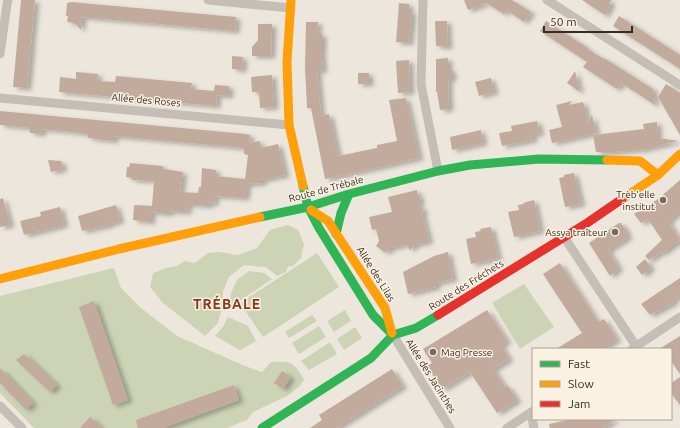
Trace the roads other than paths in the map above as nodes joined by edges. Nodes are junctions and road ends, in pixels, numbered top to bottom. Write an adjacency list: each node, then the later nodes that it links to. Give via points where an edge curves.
1 (8, 0): 6 (street)
2 (208, 0): 5 (street)
3 (424, 0): 11 (street, via 421,84)
4 (547, 0): 7 (street)
5 (291, 4): 9 (street, via 287,62)
6 (0, 54)
7 (680, 85)
8 (0, 98): 9 (street, Allée des Roses)
9 (289, 125): 14 (street)
10 (680, 154): 12 (street, Route des Fréchets)
11 (438, 171): 12 (street, Route de Trébale, via 470,165 532,160 640,161); 13 (street, Route de Trébale)
12 (658, 175): 16 (street, Route des Fréchets)
13 (349, 194): 14 (street, Route de Trébale); 15 (street, via 338,220)
14 (308, 207): 15 (street, Allée des Lilas, via 328,221); 17 (street, Route de Trébale, via 119,249); 19 (street, via 373,315)
15 (336, 234): 19 (street, Allée des Lilas, via 385,308)
16 (564, 237): 19 (street, Route des Fréchets, via 416,328); 20 (street)
17 (0, 279)
18 (679, 320): 20 (street)
19 (393, 335): 24 (street, Route des Fréchets, via 371,358); 25 (street, Allée des Jacinthes)
20 (634, 348)
21 (2, 411): 23 (street)
22 (532, 412): 26 (street)
23 (22, 428)
24 (262, 428)
25 (450, 428)
26 (507, 428)

